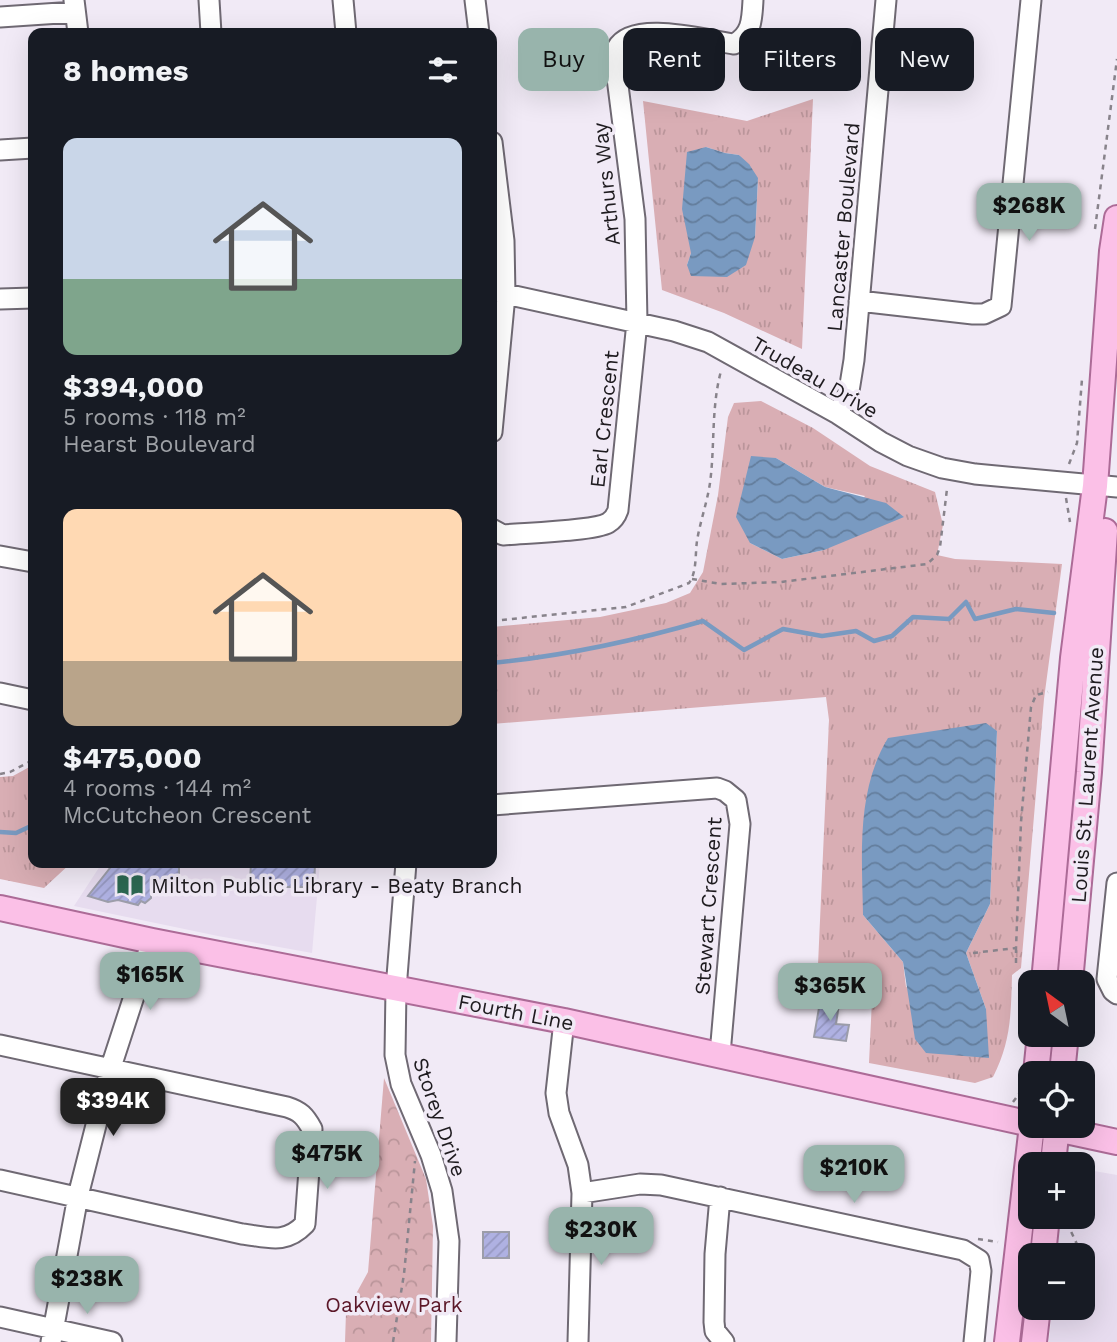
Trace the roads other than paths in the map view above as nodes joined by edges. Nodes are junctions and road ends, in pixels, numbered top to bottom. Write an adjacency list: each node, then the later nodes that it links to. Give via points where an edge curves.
1 (209, 0): 10 (street)
2 (343, 0): 11 (street)
3 (475, 0): 12 (street)
4 (753, 0): 22 (street, Arthurs Way, via 749,31 734,44 671,33 635,36 617,48 635,219)
5 (886, 0): 20 (street, Lancaster Boulevard)
6 (1031, 0): 20 (street, via 1001,306 974,314)
7 (74, 6): 8 (street); 9 (street)
8 (0, 17)
9 (77, 28)
10 (211, 28)
11 (346, 28)
12 (478, 28)
13 (28, 148): 14 (street)
14 (0, 150)
15 (497, 183): 17 (street, via 504,241)
16 (1117, 218): 24 (main road, Louis St. Laurent Avenue, via 1112,251)
17 (498, 293): 21 (street); 22 (street, Trudeau Drive)
18 (28, 298): 19 (street)
19 (0, 299)
20 (859, 301): 23 (street, Lancaster Boulevard, via 852,379)
21 (497, 316)
22 (637, 322): 23 (street, Trudeau Drive, via 708,342); 25 (street, Earl Crescent, via 615,517 606,524 503,535)
23 (838, 414): 24 (street, Trudeau Drive, via 881,442 942,468)
24 (1106, 487): 35 (main road, Louis St. Laurent Avenue, via 1073,658); 36 (main road, Louis St. Laurent Avenue, via 1089,772)
25 (497, 532)
26 (0, 556): 27 (street)
27 (28, 561)
28 (0, 693): 29 (street)
29 (28, 699)
30 (497, 805): 41 (street, Stewart Crescent, via 717,789 736,800 740,824)
31 (406, 868): 37 (street)
32 (1117, 883): 38 (street, via 1107,979)
33 (0, 908): 34 (main road, Fourth Line)
34 (152, 941): 37 (main road, Fourth Line); 42 (street)
35 (1045, 970)
36 (1071, 970)
37 (396, 989): 39 (main road, Fourth Line); 55 (street, Storey Drive, via 395,1055 401,1084 442,1191 449,1241)
38 (1117, 994)
39 (565, 1021): 41 (main road, Fourth Line); 48 (street, via 556,1093)
40 (0, 1045): 42 (street)
41 (720, 1054): 43 (main road, Fourth Line)
42 (110, 1070): 49 (street); 49 (street, via 298,1110 312,1129 304,1224 282,1239)
43 (1018, 1122)
44 (1095, 1137): 46 (main road)
45 (1030, 1138): 59 (main road)
46 (1117, 1142)
47 (0, 1180): 49 (street)
48 (582, 1193): 50 (street, via 651,1185); 56 (street)
49 (78, 1196): 53 (street)
50 (720, 1197): 57 (street, via 714,1322); 58 (street, via 973,1254 981,1271)
51 (0, 1317): 53 (street)
52 (1037, 1320): 60 (main road)
53 (52, 1336): 54 (street)
54 (112, 1342)
55 (446, 1342)
56 (578, 1342)
57 (724, 1342)
58 (974, 1342)
59 (1007, 1342)
60 (1034, 1342)

